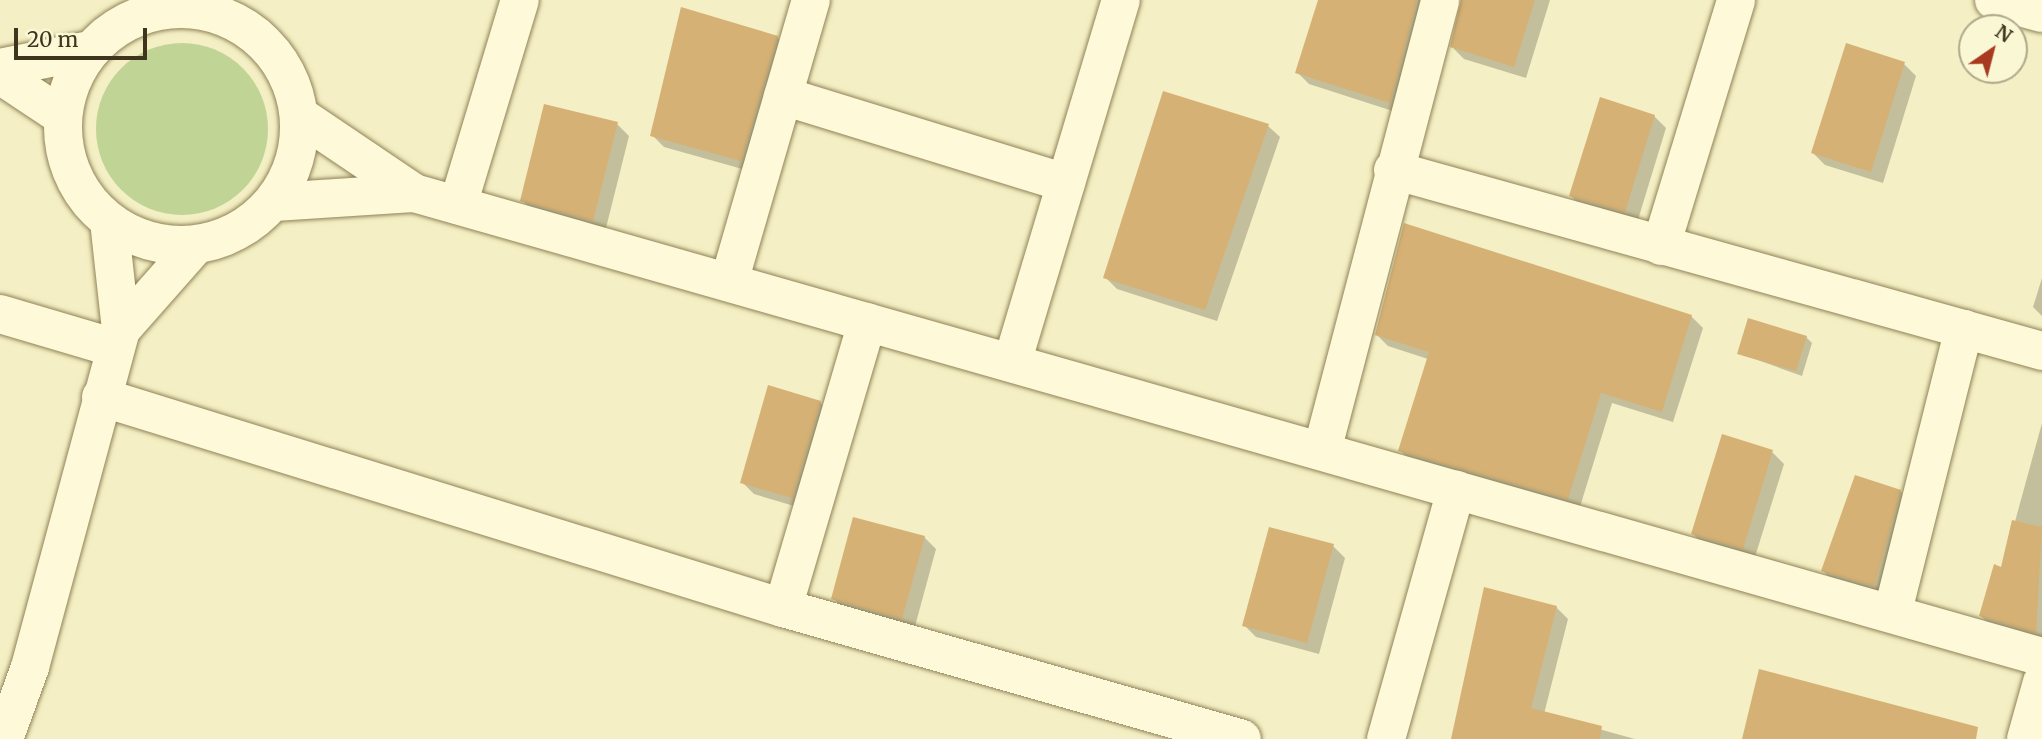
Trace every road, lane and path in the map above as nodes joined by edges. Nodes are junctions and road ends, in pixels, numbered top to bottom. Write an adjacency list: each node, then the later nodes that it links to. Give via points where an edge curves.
1 (520, 0): 20 (street)
2 (810, 0): 13 (street)
3 (1121, 0): 17 (street)
4 (1440, 0): 16 (street)
5 (1736, 0): 23 (street)
6 (1994, 0): 8 (street)
7 (154, 7): 9 (street); 10 (street)
8 (2042, 13)
9 (255, 18): 15 (street, via 286,72)
10 (89, 50): 11 (street); 14 (street, via 71,82)
11 (0, 68)
12 (0, 75): 14 (street)
13 (783, 96): 17 (street); 24 (street)
14 (62, 116): 21 (street, via 65,156 76,180)
15 (300, 116): 18 (street); 19 (street, via 295,161)
16 (1393, 170): 23 (street); 32 (street)
17 (1066, 183): 30 (street)
18 (414, 192): 19 (street); 20 (street)
19 (274, 202): 22 (street, via 239,232)
20 (458, 205): 24 (street)
21 (109, 221): 22 (street, via 150,242); 28 (street)
22 (196, 246): 28 (street)
23 (1661, 246): 27 (street)
24 (729, 282): 26 (street)
25 (0, 314): 28 (street)
26 (867, 321): 30 (street); 34 (street)
27 (1964, 329): 29 (street); 35 (street)
28 (118, 339): 31 (street)
29 (2042, 351)
30 (1012, 363): 32 (street)
31 (101, 397): 34 (street); 37 (street)
32 (1322, 451): 33 (street)
33 (1456, 490): 35 (street); 41 (street)
34 (783, 608): 40 (street)
35 (1893, 611): 36 (street)
36 (2042, 657)
37 (15, 662): 39 (street)
38 (2042, 682): 42 (street)
39 (4, 739)
40 (1242, 739)
41 (1386, 739)
42 (2026, 739)

